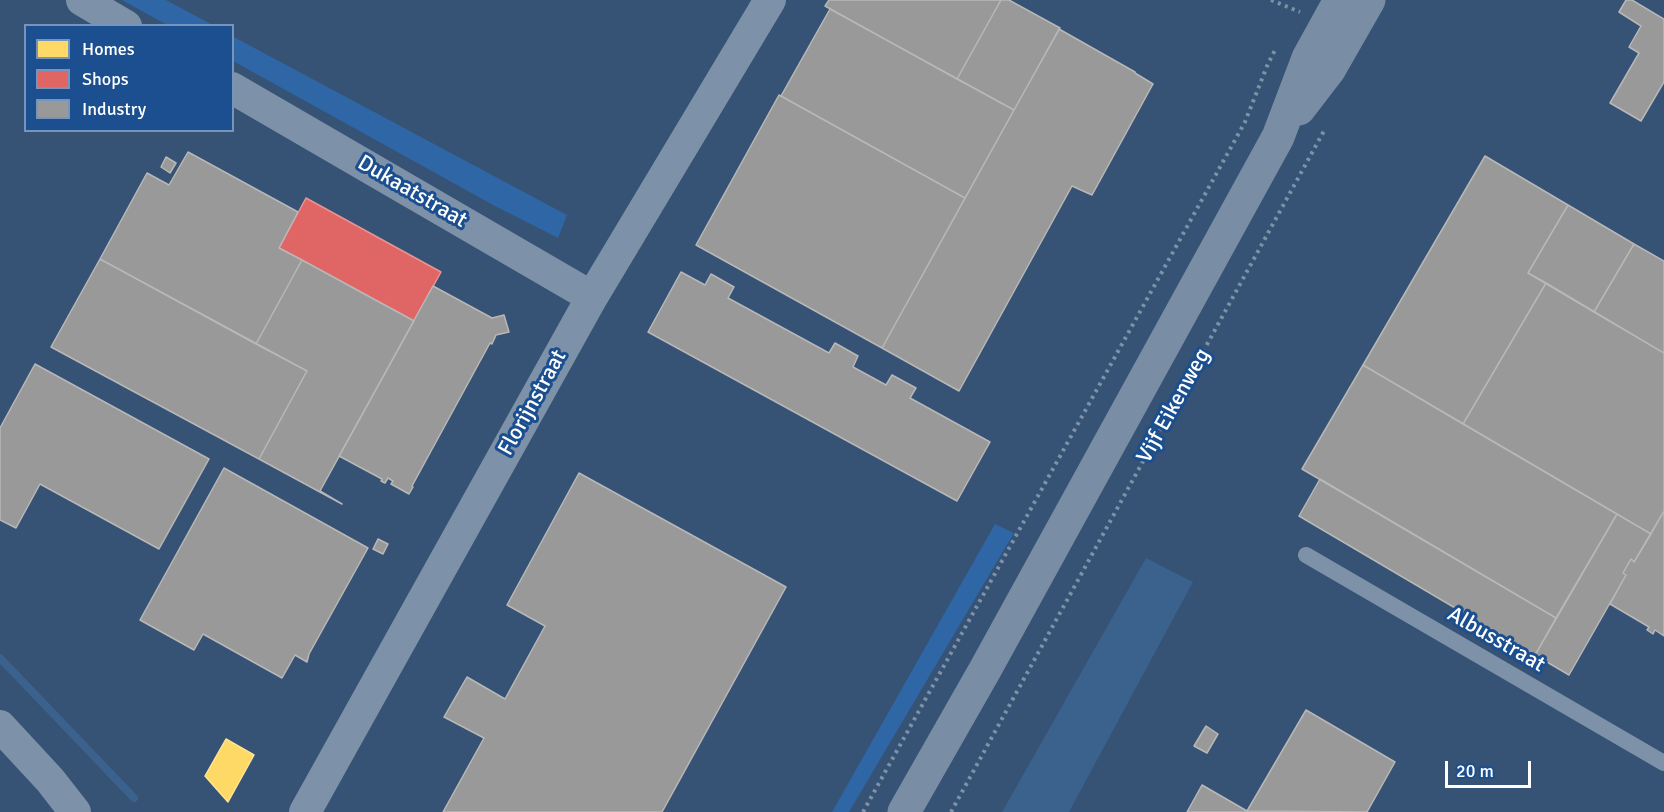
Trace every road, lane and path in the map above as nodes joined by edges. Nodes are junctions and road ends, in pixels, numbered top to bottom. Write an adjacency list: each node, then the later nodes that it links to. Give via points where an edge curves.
1 (82, 0): 7 (street)
2 (770, 0): 12 (street, Florijnstraat)
3 (1302, 0): 6 (path)
4 (1340, 0): 11 (main road, Vijf Eikenweg, via 1308,58)
5 (1370, 0): 11 (main road, Vijf Eikenweg, via 1329,70)
6 (1292, 20)
7 (123, 24)
8 (1277, 47): 18 (path, via 1245,122)
9 (234, 89): 12 (street, Dukaatstraat)
10 (1329, 121): 20 (path, Vijf Eikenweg)
11 (1278, 137): 19 (main road, Vijf Eikenweg)
12 (592, 297): 17 (street, Florijnstraat)
13 (1306, 555): 15 (lane, Albusstraat)
14 (0, 726): 16 (street)
15 (1664, 763)
16 (75, 812)
17 (305, 812)
18 (863, 812)
19 (904, 812)
20 (951, 812)

